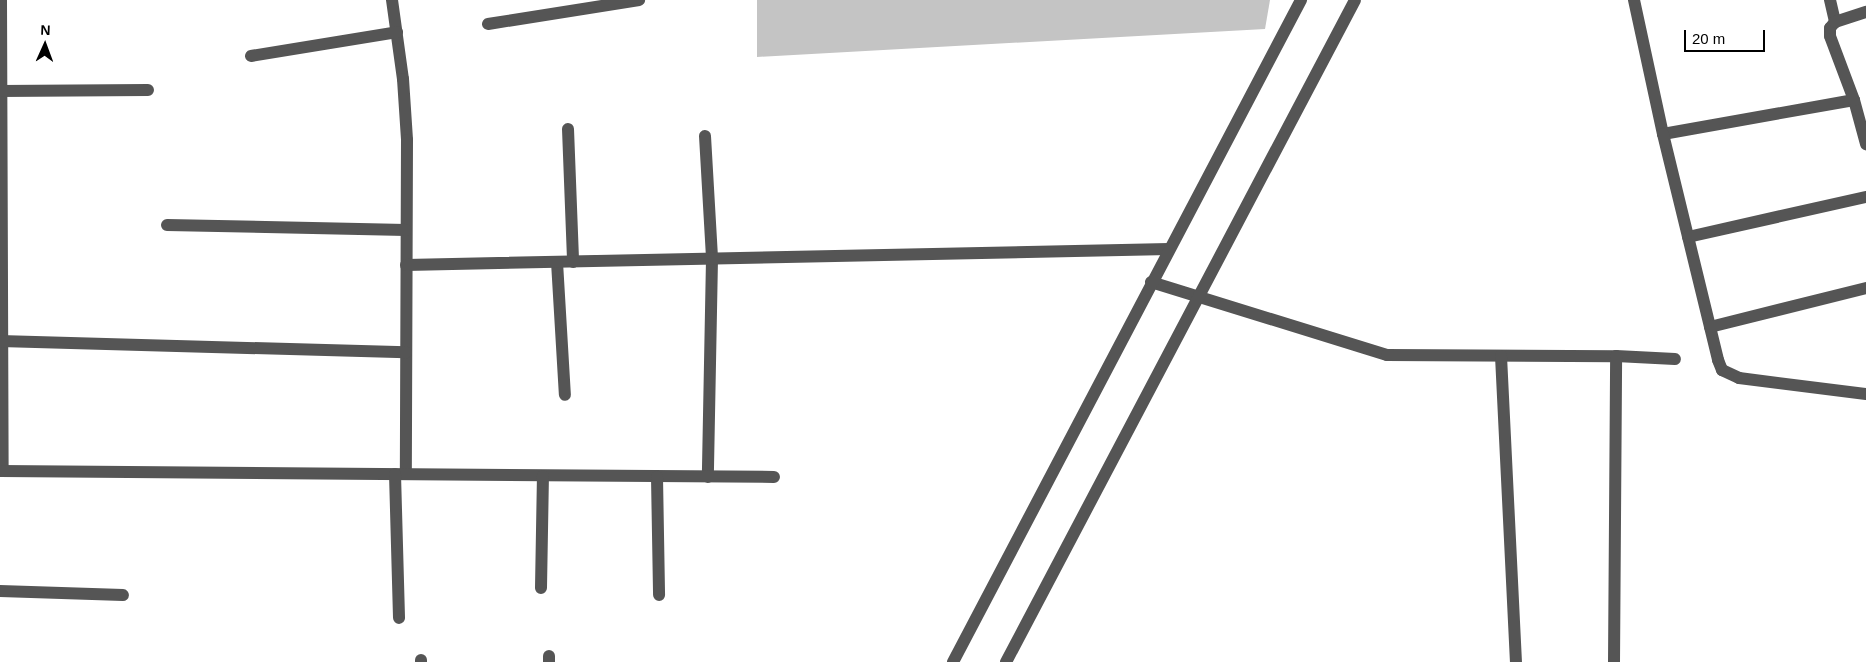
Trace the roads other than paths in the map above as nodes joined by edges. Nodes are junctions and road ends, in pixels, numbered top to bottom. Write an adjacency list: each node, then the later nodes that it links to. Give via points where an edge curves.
1 (1, 0): 14 (street)
2 (392, 0): 12 (street)
3 (639, 0): 8 (street)
4 (1301, 0): 25 (street)
5 (1355, 0): 32 (street)
6 (1634, 0): 18 (street)
7 (1830, 0): 10 (street)
8 (595, 4): 11 (street)
9 (1866, 12): 10 (street)
10 (1835, 22): 16 (street, via 1830,28 1830,36)
11 (488, 24)
12 (396, 32): 13 (street); 23 (street, via 406,110)
13 (251, 56)
14 (0, 90): 15 (street); 34 (street)
15 (148, 90)
16 (1854, 100): 18 (street); 20 (street)
17 (568, 129): 28 (street)
18 (1663, 134): 24 (street)
19 (705, 136): 26 (street)
20 (1866, 144)
21 (1866, 197): 24 (street)
22 (167, 225): 23 (street)
23 (406, 230): 29 (street)
24 (1688, 237): 33 (street)
25 (1169, 250): 26 (street); 30 (street)
26 (712, 259): 28 (street); 45 (street)
27 (557, 262): 28 (street); 29 (street); 40 (street)
28 (573, 262)
29 (406, 265): 35 (street)
30 (1151, 282): 32 (street); 52 (street)
31 (1866, 288): 33 (street)
32 (1198, 297): 36 (street, via 1387,355); 53 (street)
33 (1710, 327): 39 (street, via 1718,360 1722,370 1729,375)
34 (1, 341): 35 (street); 41 (street)
35 (406, 352): 42 (street)
36 (1501, 356): 37 (street); 54 (street)
37 (1616, 356): 38 (street); 55 (street)
38 (1675, 359)
39 (1866, 394)
40 (565, 395)
41 (2, 471): 42 (street)
42 (400, 474): 43 (street); 51 (street)
43 (543, 476): 44 (street); 47 (street)
44 (658, 476): 45 (street); 50 (street)
45 (708, 477): 46 (street)
46 (774, 478)
47 (541, 588)
48 (0, 591): 49 (street)
49 (123, 595)
50 (659, 595)
51 (399, 618)
52 (953, 662)
53 (1006, 662)
54 (1516, 662)
55 (1614, 662)

